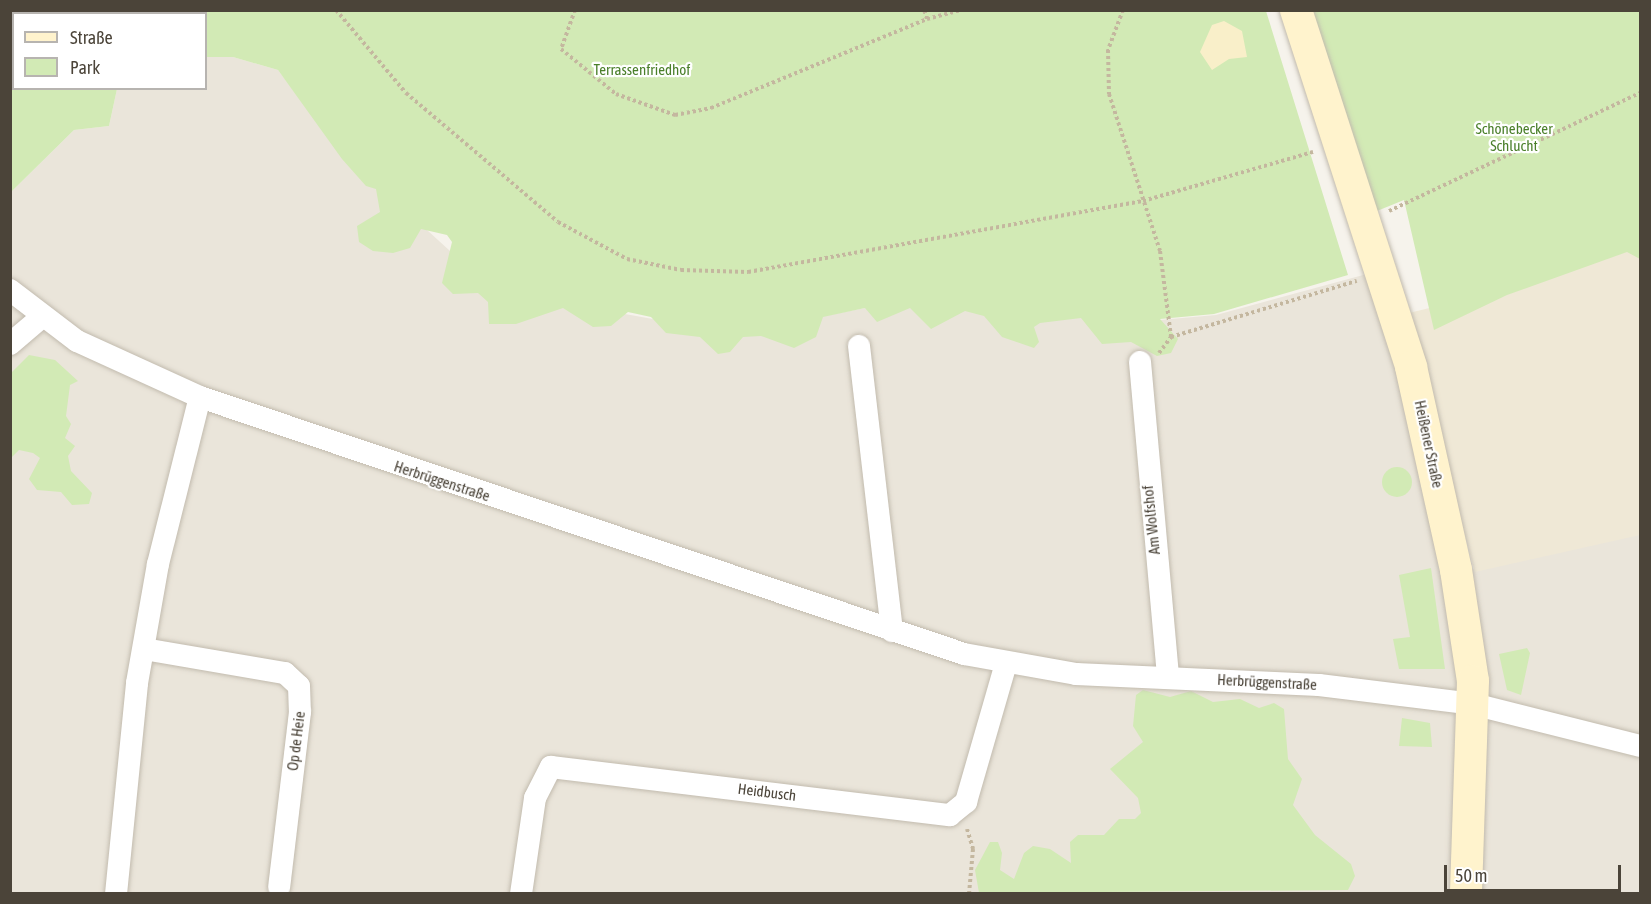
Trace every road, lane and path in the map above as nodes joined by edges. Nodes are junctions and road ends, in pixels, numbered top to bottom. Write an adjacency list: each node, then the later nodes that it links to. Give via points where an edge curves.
1 (336, 10): 10 (path, via 406,93 558,222 591,243 653,265 748,272)
2 (575, 10): 7 (path, via 561,49 616,94 675,115 711,108)
3 (924, 10): 7 (path)
4 (960, 10): 7 (path)
5 (1123, 10): 10 (path, via 1108,50 1109,94)
6 (1296, 10): 9 (street, Heißener Straße)
7 (927, 19)
8 (1641, 93): 11 (path)
9 (1321, 151): 10 (path); 11 (street, Heißener Straße)
10 (1143, 201): 12 (path, via 1160,251 1171,338 1358,280)
11 (1364, 221): 23 (street, Heißener Straße, via 1397,315 1433,460 1466,624)
12 (1354, 272)
13 (10, 290): 14 (street, Herbrüggenstraße)
14 (43, 316): 15 (street); 18 (street, Herbrüggenstraße, via 110,359)
15 (10, 344)
16 (859, 346): 19 (street)
17 (1140, 362): 22 (street, Am Wolfshof)
18 (200, 397): 19 (street, Herbrüggenstraße); 20 (street)
19 (892, 631): 21 (street, Herbrüggenstraße)
20 (144, 649): 26 (street, Op de Heie, via 285,673 298,686 300,712); 27 (street)
21 (1006, 663): 22 (street, Herbrüggenstraße, via 1076,674); 25 (street)
22 (1168, 676): 23 (street, Herbrüggenstraße, via 1319,685)
23 (1473, 704): 24 (street, Herbrüggenstraße); 30 (street, Heißener Straße)
24 (1641, 746)
25 (960, 810): 28 (street, Heidbusch, via 940,815 551,767 535,798); 29 (path, via 973,849)
26 (279, 886)
27 (116, 894)
28 (521, 894)
29 (969, 894)
30 (1466, 894)

